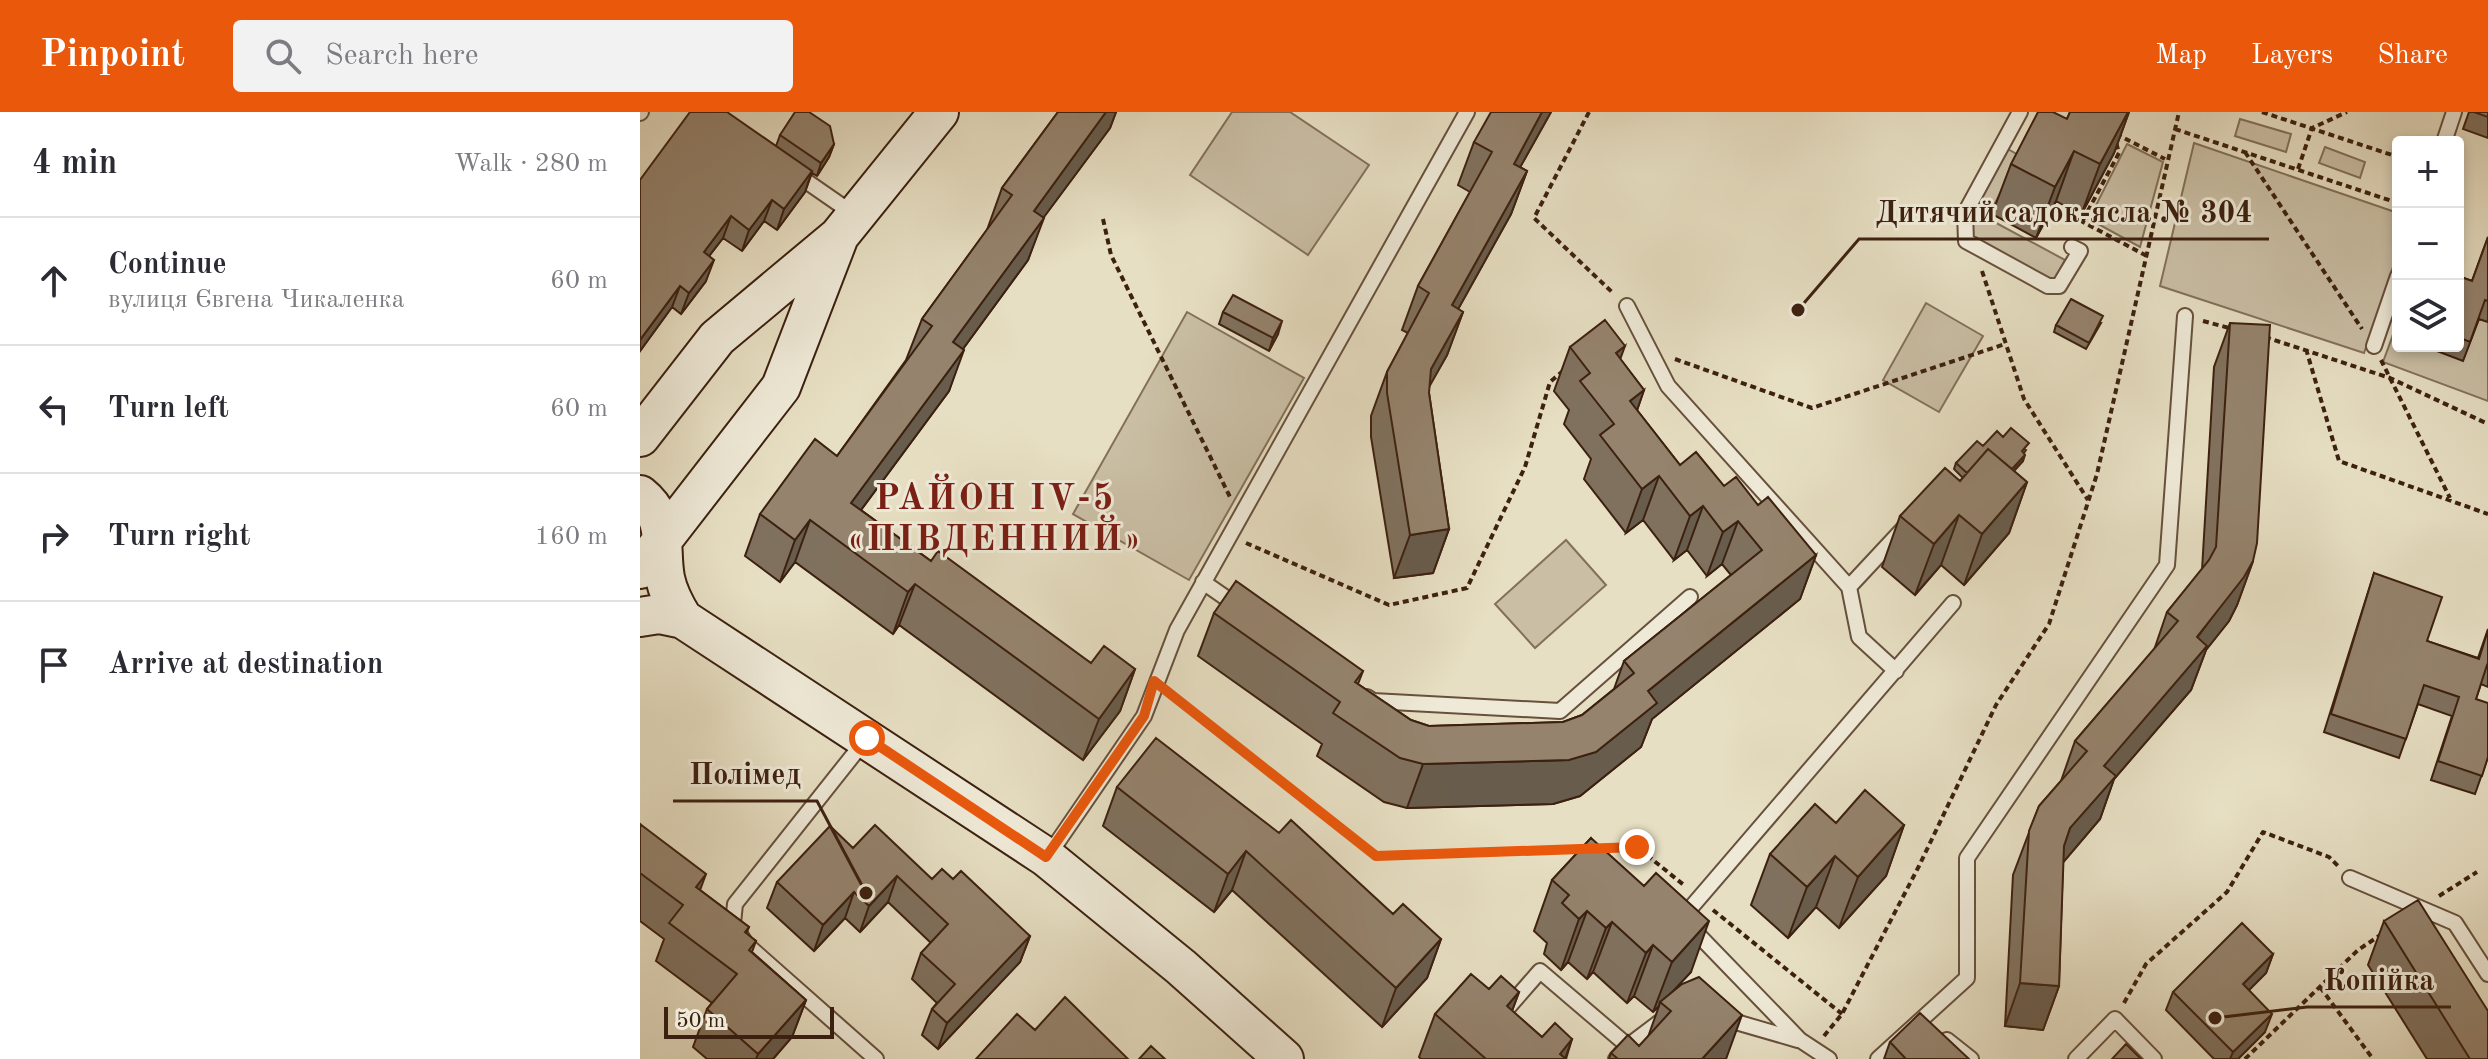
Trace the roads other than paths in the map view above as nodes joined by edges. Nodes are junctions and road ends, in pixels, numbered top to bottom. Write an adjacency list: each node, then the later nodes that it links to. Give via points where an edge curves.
1 (939, 112): 7 (main road)
2 (1467, 112): 18 (lane)
3 (2020, 112): 8 (lane, via 1965,213 1966,241 2048,286 2059,286 2080,251)
4 (2454, 112): 5 (lane)
5 (2446, 136)
6 (782, 164): 7 (lane)
7 (847, 226): 13 (main road, via 717,338); 16 (main road, via 781,387)
8 (2072, 247)
9 (2397, 280): 12 (lane)
10 (1627, 306): 19 (lane, via 1668,386)
11 (2185, 316): 33 (lane, via 2167,565 1967,858 1967,978)
12 (2374, 346)
13 (640, 437)
14 (640, 495): 16 (main road, via 658,516)
15 (1919, 512): 19 (lane)
16 (665, 536): 17 (main road); 23 (main road, via 667,587)
17 (640, 569)
18 (1203, 582): 24 (lane); 28 (lane, via 1154,681 1144,716)
19 (1849, 587): 25 (lane, via 1859,637)
20 (1690, 597): 26 (lane, via 1560,711 1373,701)
21 (1953, 603): 25 (lane)
22 (640, 617): 23 (main road)
23 (683, 619): 27 (main road)
24 (1255, 619)
25 (1896, 671): 35 (lane, via 1682,918)
26 (1360, 692)
27 (867, 738): 28 (main road); 37 (lane, via 735,904 733,923 746,944)
28 (1046, 857): 38 (main road)
29 (2350, 878): 30 (lane, via 2455,923)
30 (2488, 974)
31 (1684, 1011): 36 (lane, via 1674,1012)
32 (1705, 1013): 35 (lane)
33 (1922, 1021): 41 (lane); 42 (lane)
34 (1511, 1028): 36 (lane, via 1499,1018 1540,971)
35 (1800, 1040): 40 (lane)
36 (1628, 1046): 39 (lane)
37 (876, 1059)
38 (1284, 1059)
39 (1616, 1059)
40 (1829, 1059)
41 (1878, 1059)
42 (1971, 1059)
43 (2076, 1059): 44 (lane, via 2115,1019)
44 (2154, 1059)

